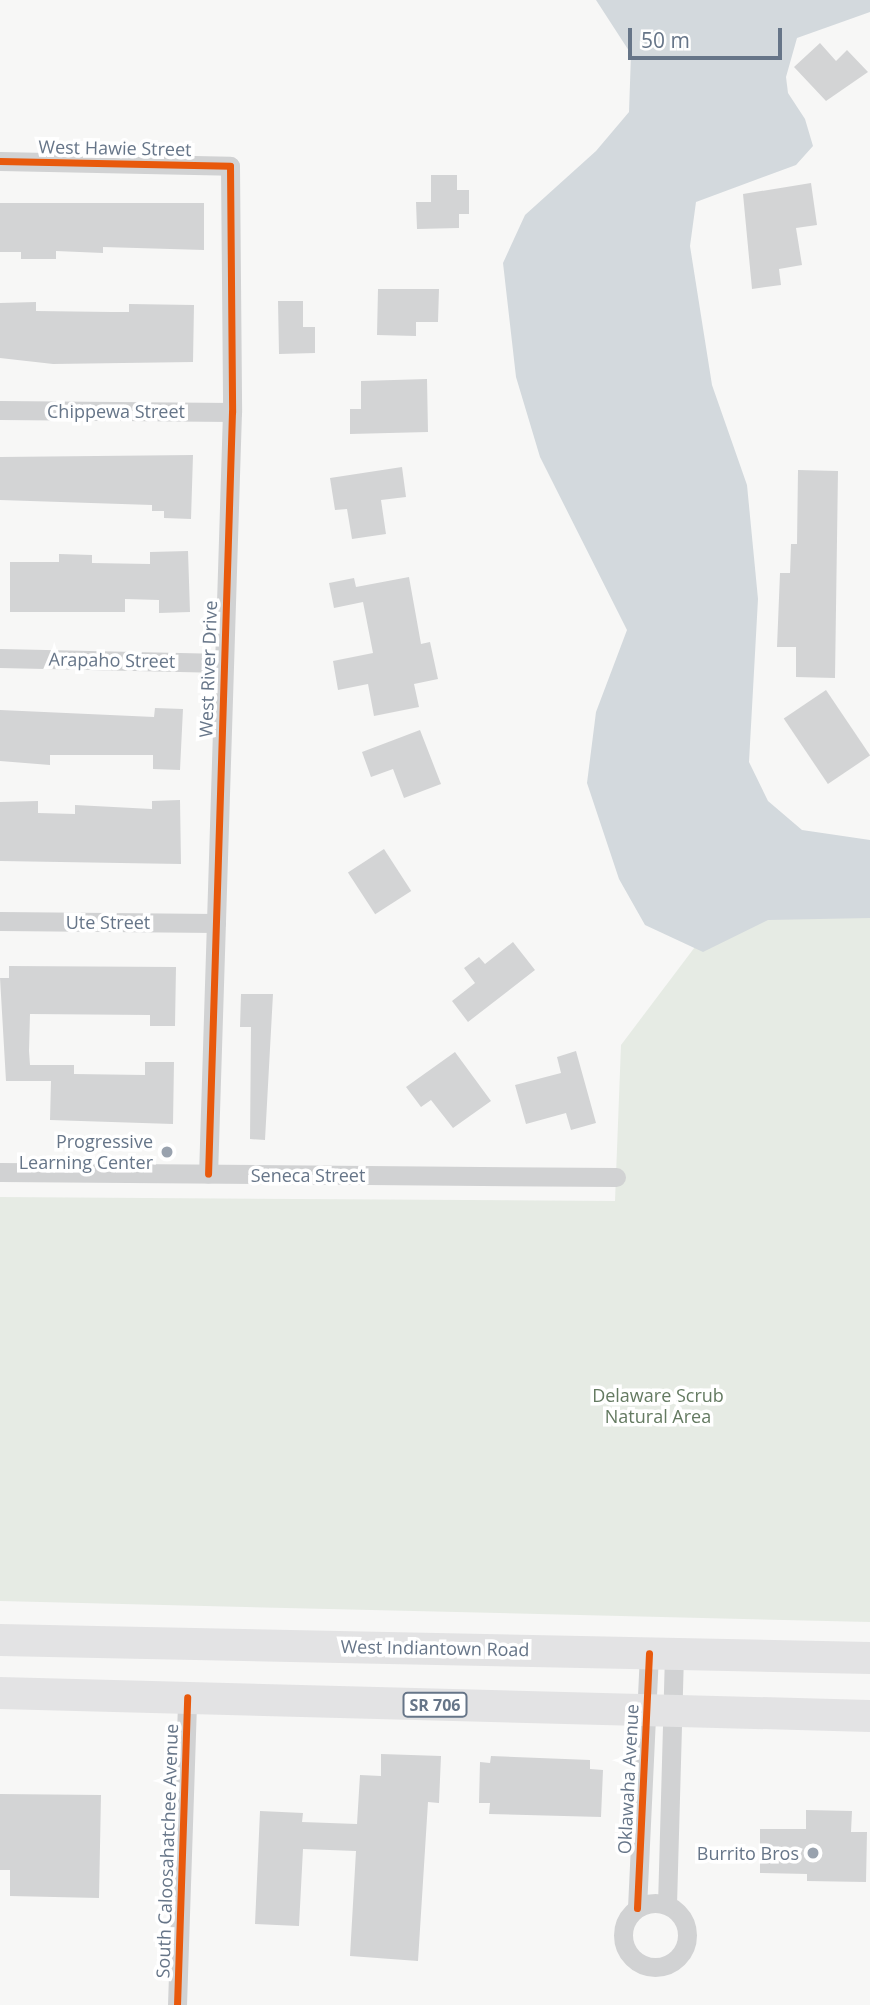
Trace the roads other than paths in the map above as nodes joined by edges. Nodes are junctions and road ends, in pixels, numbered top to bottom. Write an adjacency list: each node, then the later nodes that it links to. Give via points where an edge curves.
1 (0, 161): 2 (street, West Hawie Street)
2 (230, 166): 4 (street, West River Drive)
3 (0, 410): 4 (street, Chippewa Street)
4 (232, 412): 6 (street, West River Drive)
5 (0, 658): 6 (street, Arapaho Street)
6 (224, 663): 8 (street, West River Drive)
7 (0, 921): 8 (street, Ute Street)
8 (216, 923): 10 (street, West River Drive)
9 (0, 1172): 10 (street, Seneca Street)
10 (208, 1174): 11 (street, Seneca Street)
11 (616, 1177)
12 (0, 1640): 13 (main road, West Indiantown Road)
13 (662, 1653): 14 (main road, West Indiantown Road); 17 (street, Oklawaha Avenue)
14 (870, 1658)
15 (0, 1693): 16 (main road, SR 706)
16 (187, 1697): 17 (main road, SR 706); 21 (street, South Caloosahatchee Avenue)
17 (660, 1712): 18 (main road, SR 706); 19 (street, Oklawaha Avenue); 20 (street, Oklawaha Avenue)
18 (870, 1716)
19 (667, 1905): 20 (street); 20 (street, Oklawaha Avenue, via 683,1918 687,1939 678,1957 660,1967 640,1964 625,1948 624,1925)
20 (637, 1908)
21 (177, 2005)

